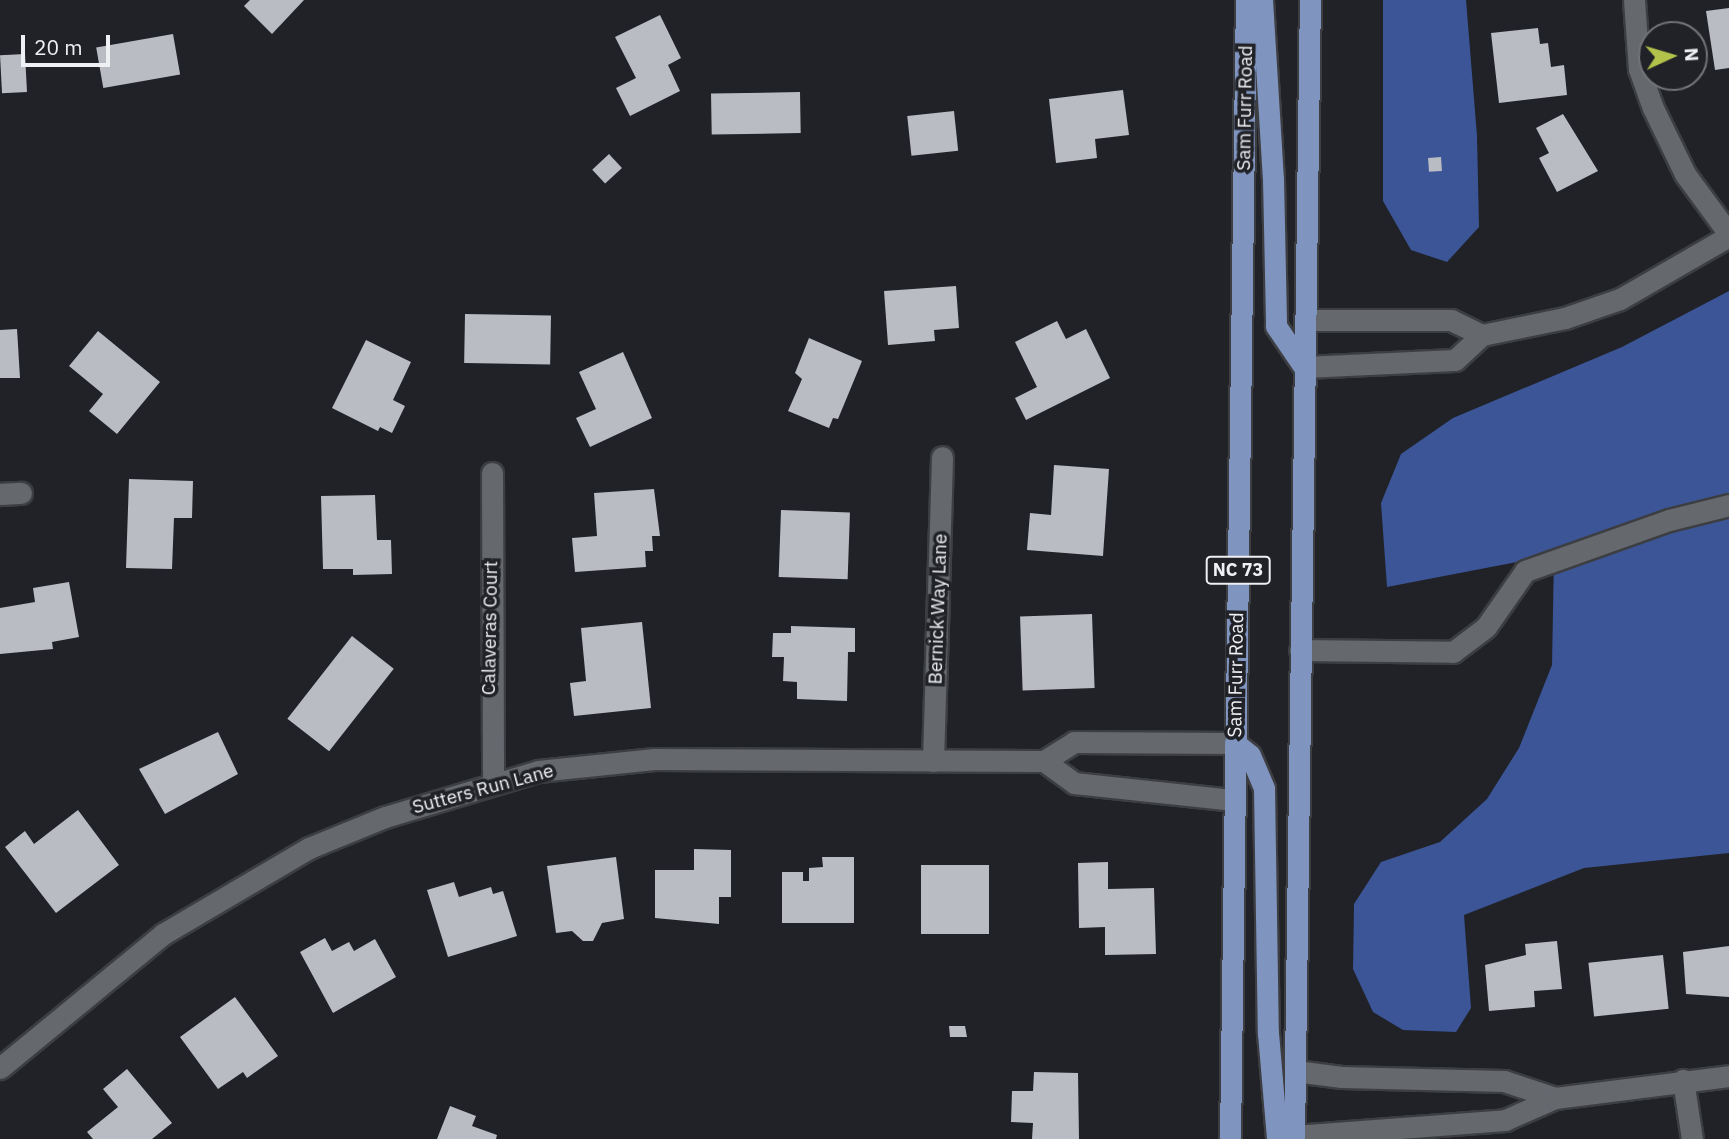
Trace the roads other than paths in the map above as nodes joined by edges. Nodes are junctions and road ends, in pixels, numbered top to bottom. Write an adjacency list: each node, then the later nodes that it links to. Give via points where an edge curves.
1 (1246, 0): 13 (main road, Sam Furr Road / NC 73)
2 (1262, 0): 8 (main road, via 1273,178 1273,305 1276,326)
3 (1310, 0): 6 (main road)
4 (1634, 0): 5 (street, via 1639,69 1653,108 1685,174)
5 (1729, 235): 7 (street, via 1620,299 1565,318)
6 (1306, 320): 7 (street, via 1451,320); 8 (main road)
7 (1482, 335): 8 (street, via 1455,360)
8 (1304, 367): 12 (main road)
9 (942, 457): 14 (street, Bernick Way Lane)
10 (492, 473): 16 (street, Calaveras Court)
11 (1729, 505): 12 (street, via 1669,520 1525,571 1486,627 1453,652)
12 (1300, 650): 19 (main road)
13 (1235, 743): 15 (street, via 1074,742); 17 (main road, Sam Furr Road / NC 73); 23 (main road, via 1250,755 1264,789 1268,1033)
14 (933, 761): 15 (street, Sutters Run Lane); 16 (street, Sutters Run Lane, via 654,760 538,771)
15 (1044, 761): 17 (street, via 1074,783)
16 (492, 784): 18 (street, Sutters Run Lane, via 385,817 309,848 245,883 163,934)
17 (1232, 800): 24 (main road, Sam Furr Road / NC 73)
18 (0, 1068)
19 (1295, 1071): 22 (street, via 1342,1077 1504,1081); 23 (main road)
20 (1729, 1076): 21 (street)
21 (1683, 1080): 22 (street); 25 (street)
22 (1555, 1098): 23 (street, via 1505,1120)
23 (1288, 1138)
24 (1230, 1139)
25 (1692, 1139)

